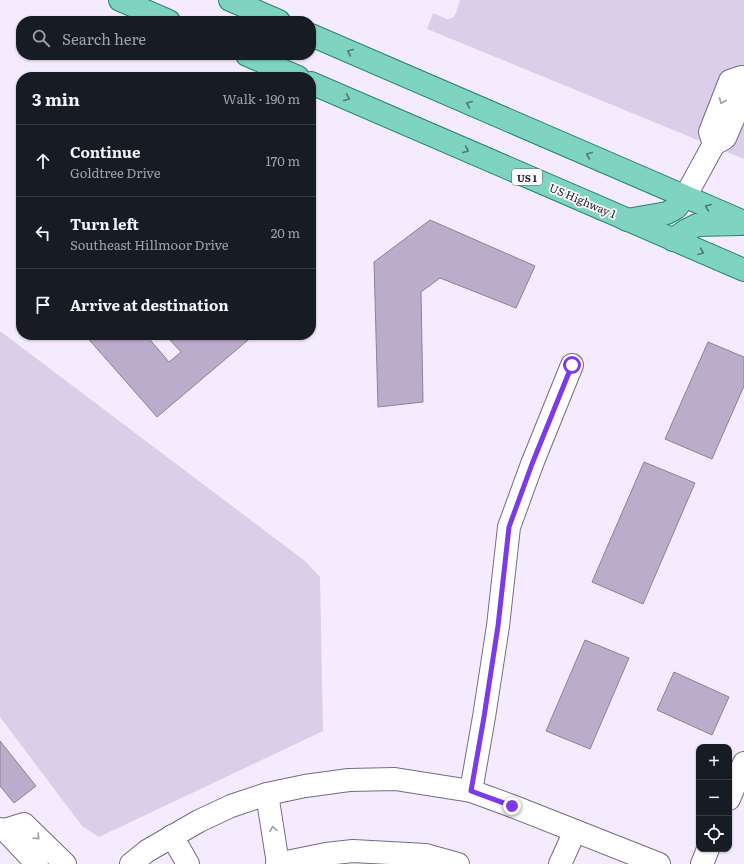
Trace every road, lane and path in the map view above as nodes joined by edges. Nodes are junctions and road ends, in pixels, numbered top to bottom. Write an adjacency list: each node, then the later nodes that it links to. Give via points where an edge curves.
1 (120, 0): 3 (main road)
2 (231, 0): 4 (main road)
3 (157, 16)
4 (268, 16)
5 (316, 37): 10 (main road, one-way to 5)
6 (259, 60): 7 (main road)
7 (286, 72)
8 (743, 81): 10 (street, via 725,138 714,144)
9 (316, 85): 11 (main road, US Highway 1 / US 1, one-way to 11)
10 (684, 197): 11 (main road, via 676,208 667,214); 12 (main road, one-way to 10)
11 (627, 220): 13 (main road, US Highway 1 / US 1)
12 (744, 223): 13 (main road, via 697,225)
13 (673, 240): 14 (main road, US Highway 1 / US 1, one-way to 14)
14 (744, 270)
15 (572, 365): 17 (street, via 509,527 498,626)
16 (744, 763): 18 (street)
17 (471, 791): 19 (street, via 395,780 349,780); 21 (street)
18 (732, 792)
19 (267, 794): 22 (street, via 231,806); 28 (street, one-way to 19)
20 (3, 830): 24 (street); 25 (street, one-way to 25, via 24,824)
21 (575, 831): 30 (street); 31 (street)
22 (172, 836): 26 (street); 27 (street)
23 (707, 852): 32 (street)
24 (37, 864)
25 (65, 864)
26 (131, 864)
27 (188, 864)
28 (278, 864): 29 (street, via 353,850 426,855)
29 (458, 864)
30 (560, 864)
31 (659, 864)
32 (702, 864)

